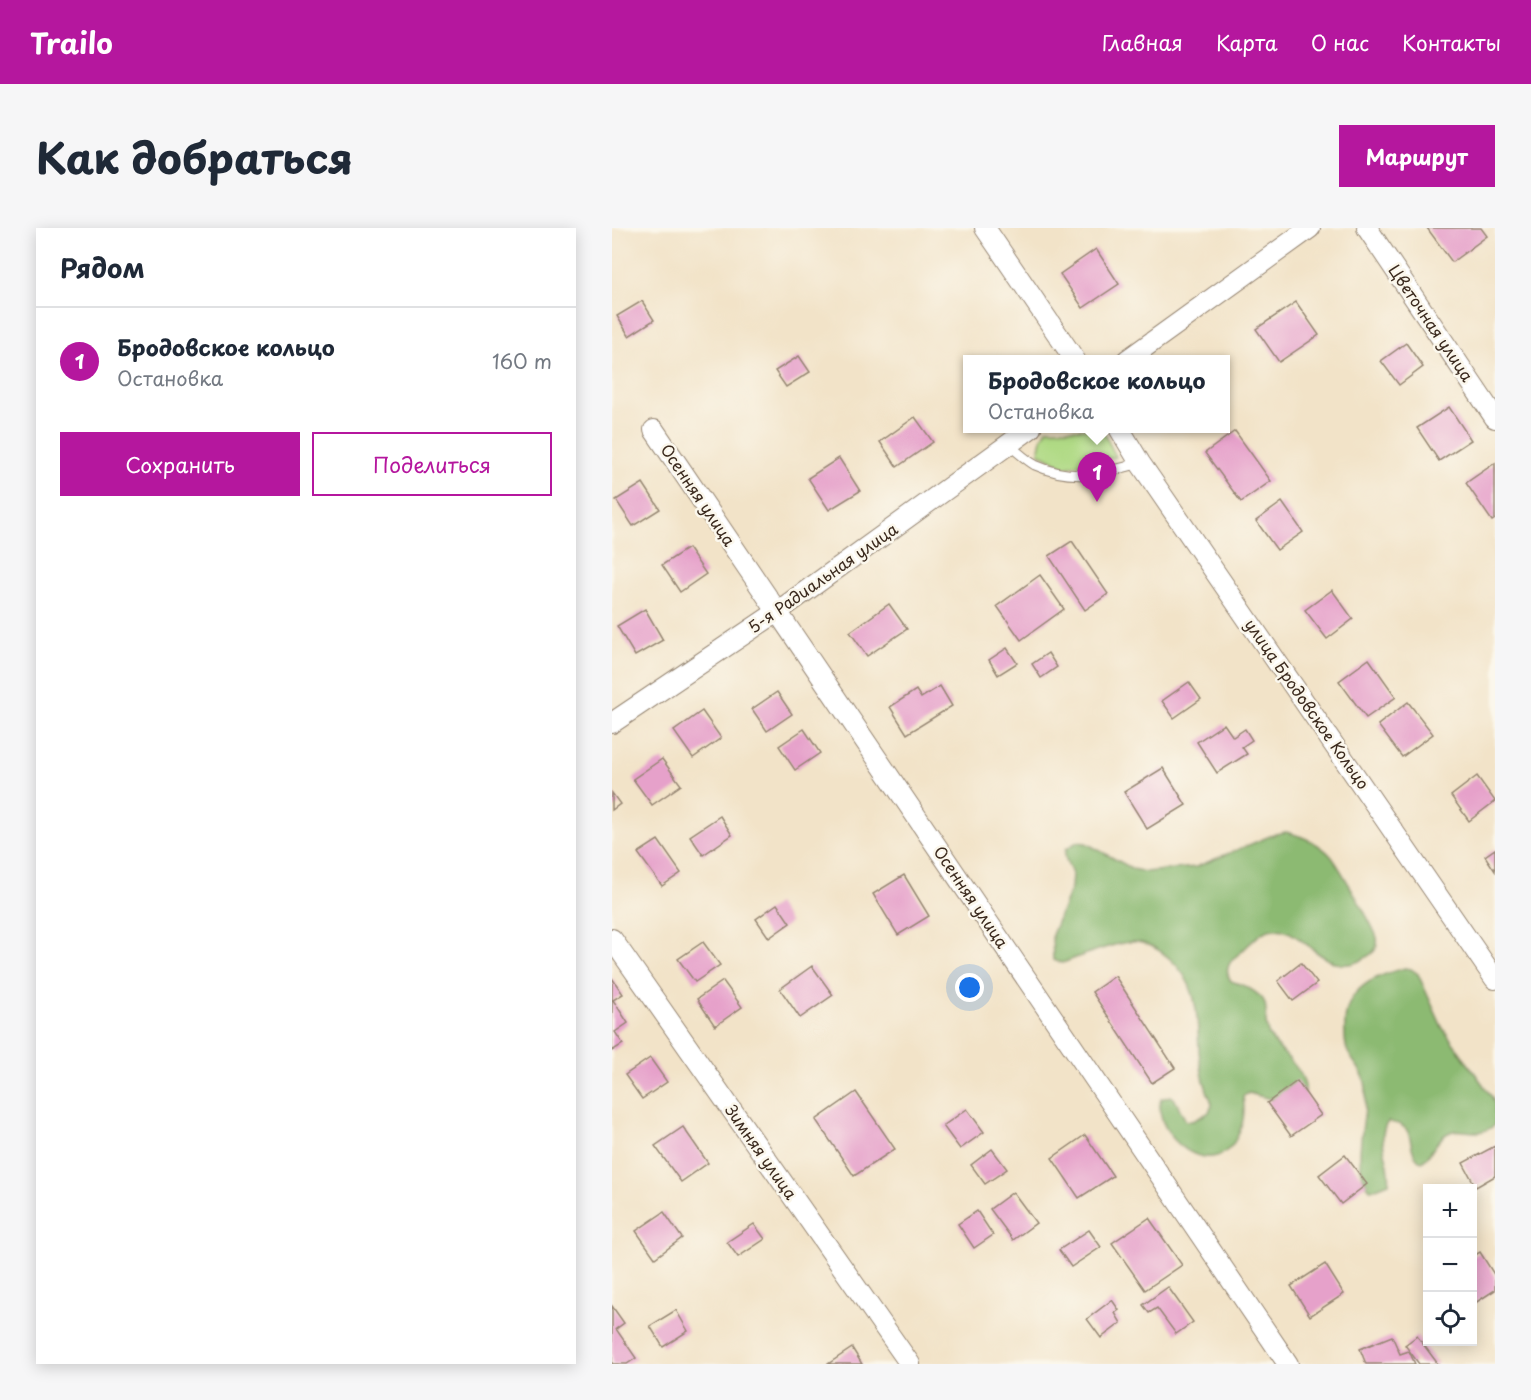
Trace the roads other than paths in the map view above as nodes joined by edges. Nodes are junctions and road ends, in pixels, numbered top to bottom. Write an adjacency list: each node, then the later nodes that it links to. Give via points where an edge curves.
1 (986, 228): 4 (street)
2 (1310, 228): 5 (street)
3 (1367, 228): 6 (street, Цветочная улица)
4 (1072, 355)
5 (1134, 355)
6 (1495, 418)
7 (654, 430): 12 (street, Осенняя улица)
8 (1026, 433): 10 (street, 5-я Радиальная улица)
9 (1121, 433): 11 (street, улица Бродовское Кольцо)
10 (1009, 445): 11 (lane, via 1033,464 1068,475 1102,474); 12 (street, 5-я Радиальная улица)
11 (1140, 463): 15 (street, улица Бродовское Кольцо)
12 (777, 612): 13 (street, 5-я Радиальная улица); 17 (street, Осенняя улица)
13 (612, 723)
14 (612, 939): 16 (street, Зимняя улица)
15 (1495, 979)
16 (910, 1364)
17 (1288, 1364)

